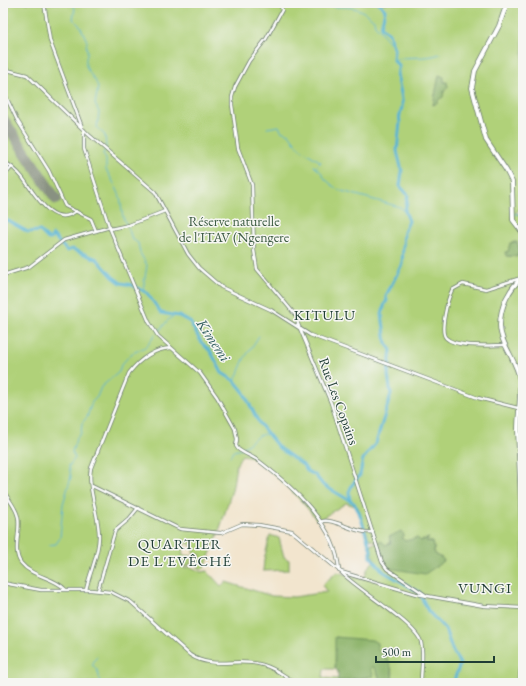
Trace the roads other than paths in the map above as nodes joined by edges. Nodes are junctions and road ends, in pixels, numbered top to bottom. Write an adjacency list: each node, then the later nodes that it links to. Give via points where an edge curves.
1 (44, 3): 6 (street, via 50,41)
2 (280, 3): 17 (street, Rue Les Copains, via 282,10 235,87 232,105 238,148 252,185 256,269 297,317)
3 (507, 3): 14 (highway, via 499,26 475,71 472,88 486,140 510,177 513,220)
4 (3, 69): 6 (street, via 27,75)
5 (3, 90): 11 (street, via 17,120 49,171 65,206)
6 (83, 128): 10 (street, via 153,191); 12 (street, via 84,149)
7 (3, 161): 8 (street)
8 (12, 167): 9 (street); 11 (street, via 50,211 68,215)
9 (3, 177)
10 (164, 210): 12 (street, via 127,225); 17 (street, via 188,254 211,279 228,292 276,313)
11 (76, 211): 13 (street, via 92,220)
12 (110, 228): 13 (street); 19 (street, via 154,330)
13 (96, 231): 15 (street, via 61,242 30,267)
14 (523, 233)
15 (3, 275)
16 (523, 277): 18 (highway, via 509,294 502,312 500,330); 18 (street, via 486,288 463,284 452,290 447,305 444,336 448,340 465,345)
17 (302, 331): 20 (street, via 487,401); 26 (street, Rue Les Copains, via 331,403)
18 (506, 345): 20 (highway, via 520,377)
19 (171, 348): 22 (street, via 158,350 147,356 126,376 90,468); 25 (street, via 200,373 217,397 236,429 238,449 256,459 282,480 307,503)
20 (518, 408): 21 (highway)
21 (521, 452): 27 (highway)
22 (92, 486): 24 (street); 31 (street, via 99,546)
23 (3, 490): 30 (street, via 17,514 20,562)
24 (138, 508): 28 (street, via 180,528 192,530 221,533 242,524 292,531); 32 (street, via 115,531)
25 (320, 522): 26 (street, via 323,520 365,533); 28 (street, via 335,547)
26 (373, 532): 33 (street, Rue Les Copains, via 379,554 387,569)
27 (523, 557)
28 (340, 572): 33 (street); 37 (street, via 416,635 421,646)
29 (3, 583): 30 (street, via 41,590)
30 (66, 590): 31 (street)
31 (86, 590): 32 (street)
32 (98, 590): 36 (street, via 111,592 131,602 199,660 264,665)
33 (427, 596): 34 (street, Rue Les Copains, via 497,608)
34 (523, 608)
35 (523, 656): 38 (highway)
36 (296, 683)
37 (421, 683)
38 (520, 683)

